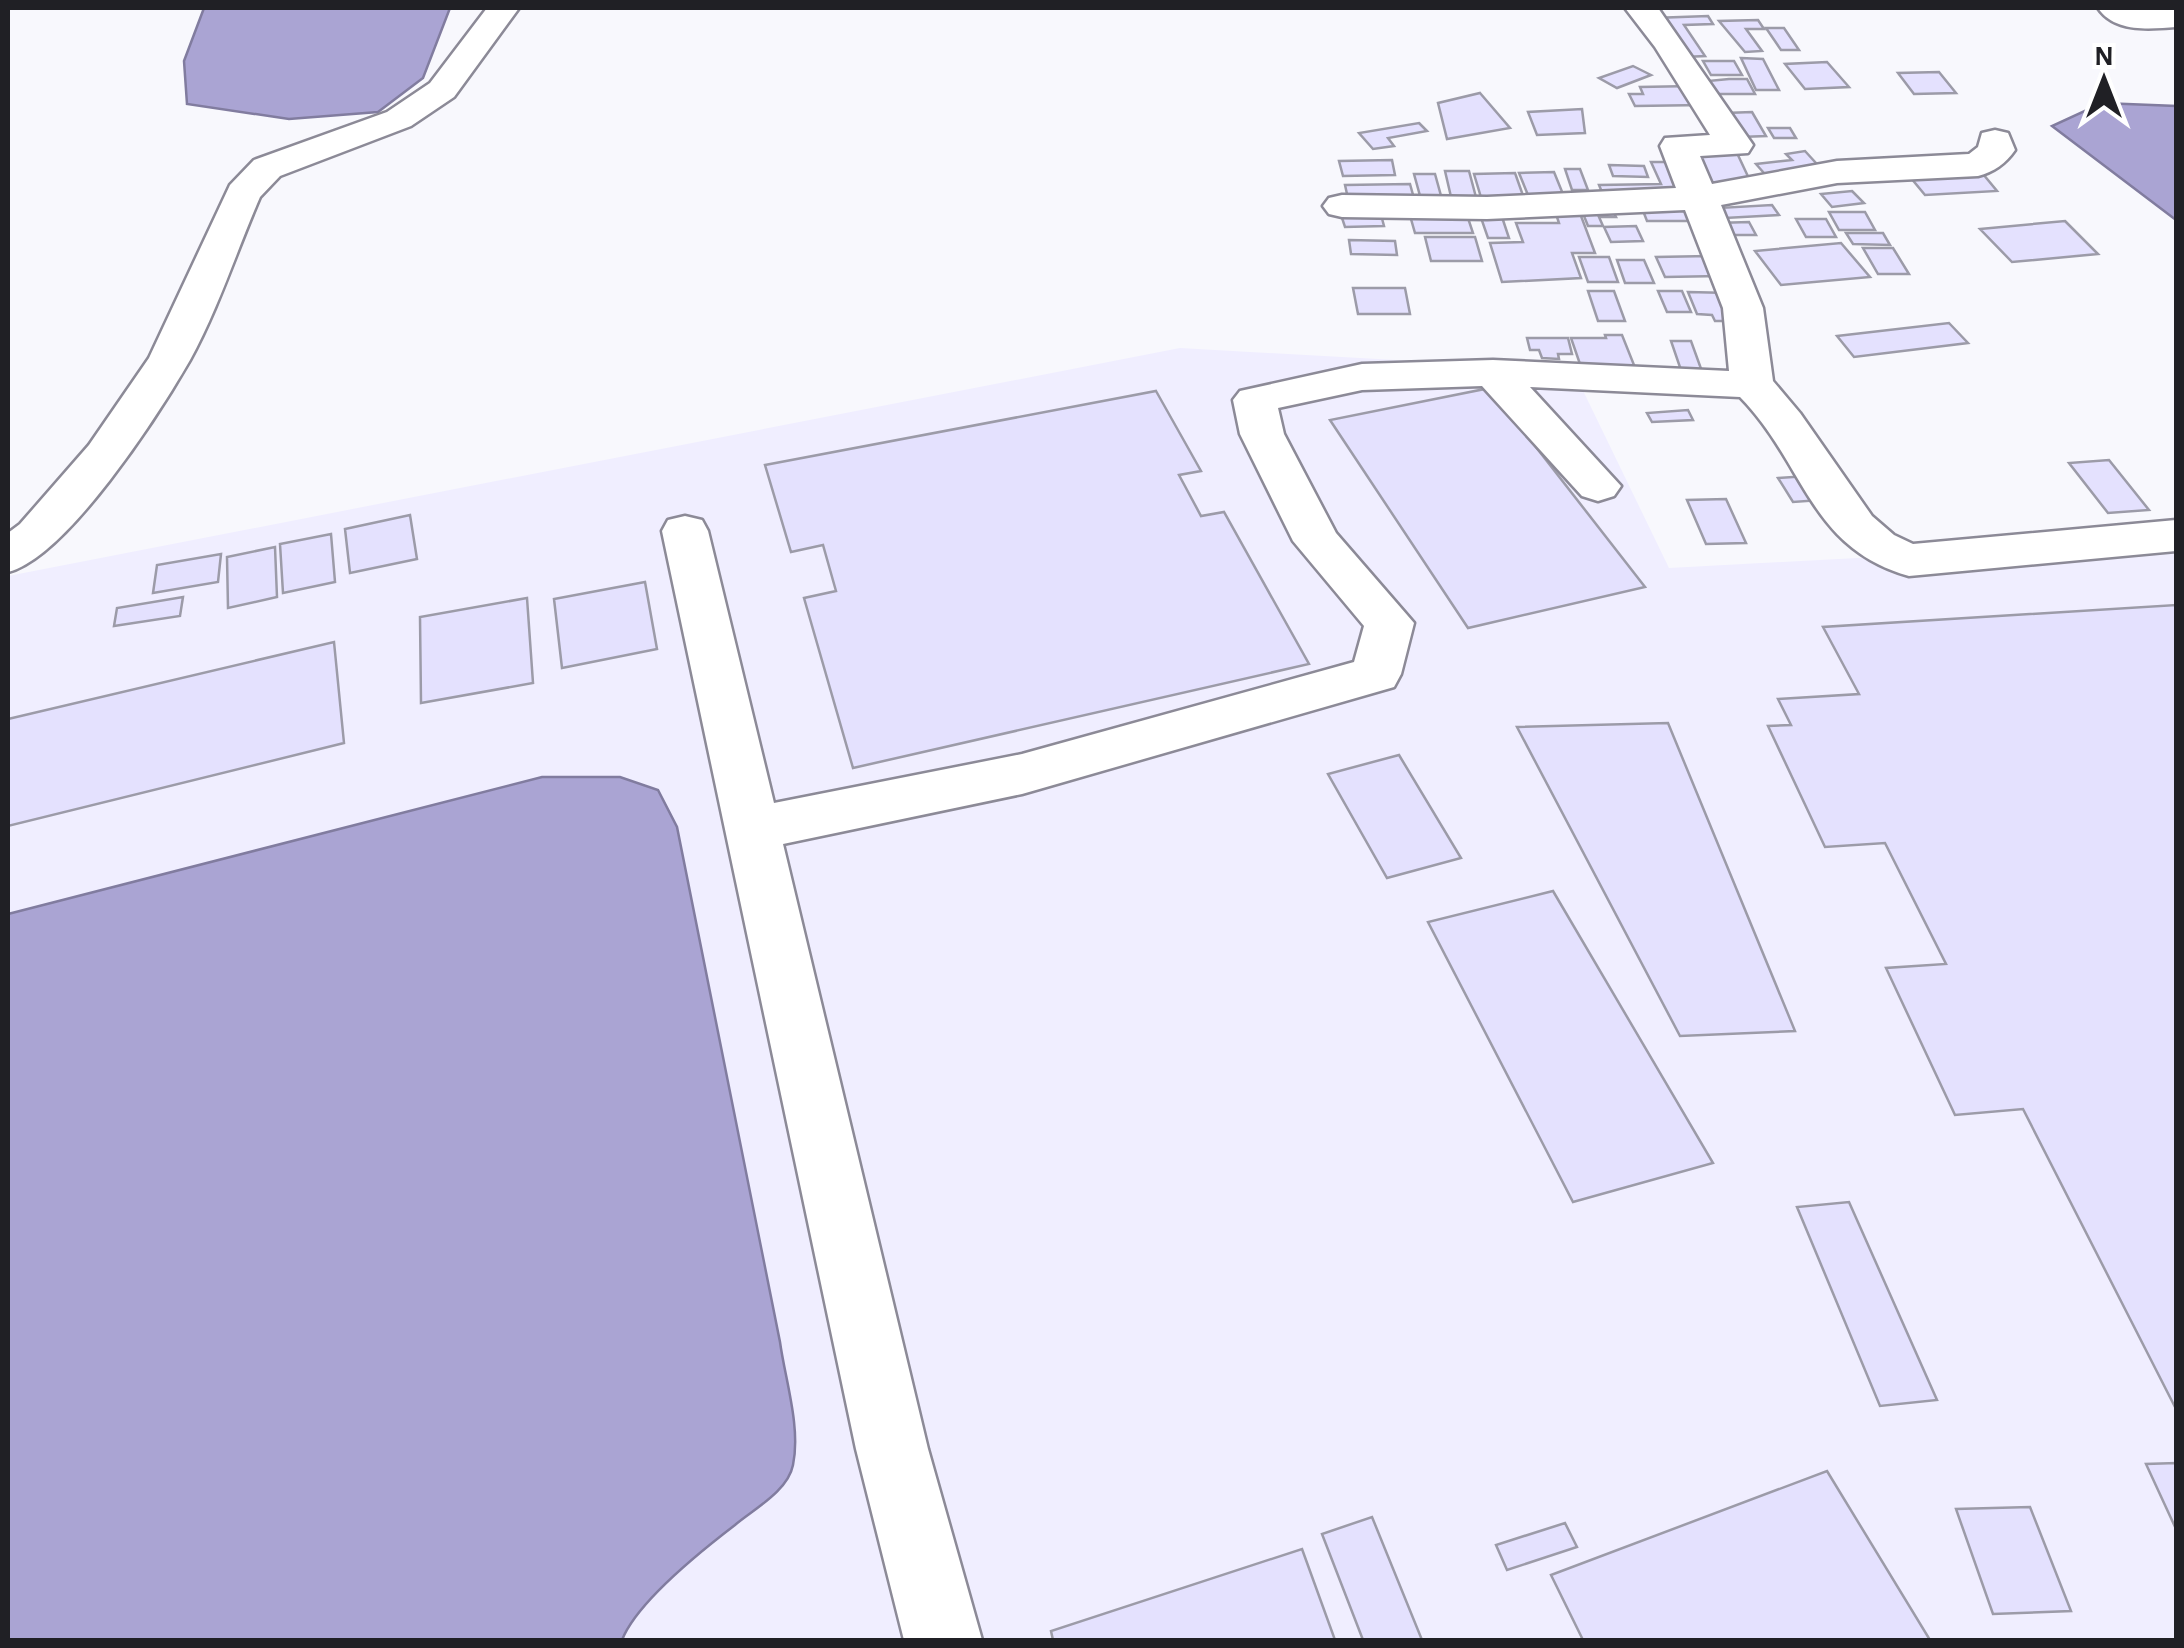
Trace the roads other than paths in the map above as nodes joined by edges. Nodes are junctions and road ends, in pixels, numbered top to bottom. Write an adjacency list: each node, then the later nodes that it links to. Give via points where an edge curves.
1 (503, 8): 13 (street, via 442,90 399,120 266,168 244,193 170,358 105,455 36,535)
2 (1641, 8): 6 (street, via 1735,145 1678,146)
3 (2114, 8): 4 (street, via 2141,20)
4 (2176, 18)
5 (1995, 141): 6 (street, via 1997,150 1978,165 1837,172)
6 (1700, 198): 7 (street, via 1488,208); 9 (street, via 1744,308)
7 (1342, 206)
8 (1493, 373): 9 (street); 10 (street); 14 (street, via 1362,377 1255,400 1262,434 1317,541 1389,623 1376,674 1022,774)
9 (1752, 385): 12 (street, via 1772,402 1841,508 1874,545 1909,560)
10 (1598, 486)
11 (685, 530): 14 (street)
12 (2176, 536)
13 (8, 556)
14 (752, 828): 15 (street, via 892,1449)
15 (942, 1640)

